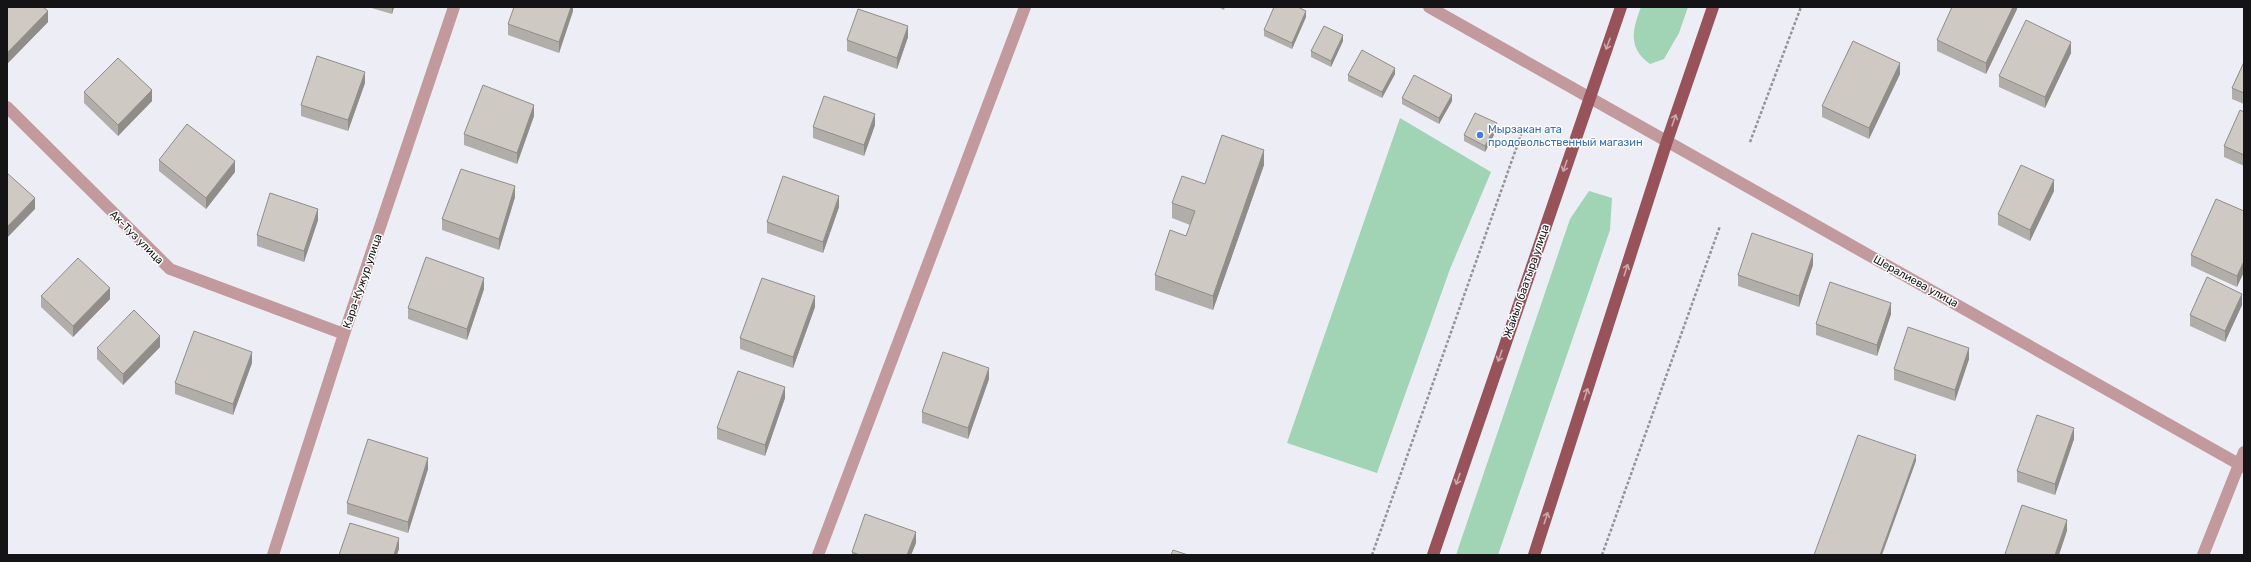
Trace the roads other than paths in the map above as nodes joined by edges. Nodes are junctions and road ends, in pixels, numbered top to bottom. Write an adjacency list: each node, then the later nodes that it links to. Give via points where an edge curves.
1 (454, 7): 9 (street, Кара-Кужур улица)
2 (1025, 7): 13 (street)
3 (1429, 7): 6 (street, Шералиева улица)
4 (1621, 7): 6 (main road, Жайыл баатыра улица, one-way to 6)
5 (1712, 7): 8 (main road, one-way to 5)
6 (1589, 96): 8 (street, Шералиева улица); 14 (main road, Жайыл баатыра улица, one-way to 14)
7 (7, 107): 9 (street, Ак-Туз улица, via 170,269)
8 (1667, 141): 11 (street, Шералиева улица); 15 (main road, one-way to 8)
9 (344, 334): 12 (street, Кара-Кужур улица)
10 (2244, 452): 11 (street)
11 (2242, 465): 16 (street)
12 (273, 555)
13 (818, 555)
14 (1433, 555)
15 (1534, 555)
16 (2203, 555)

